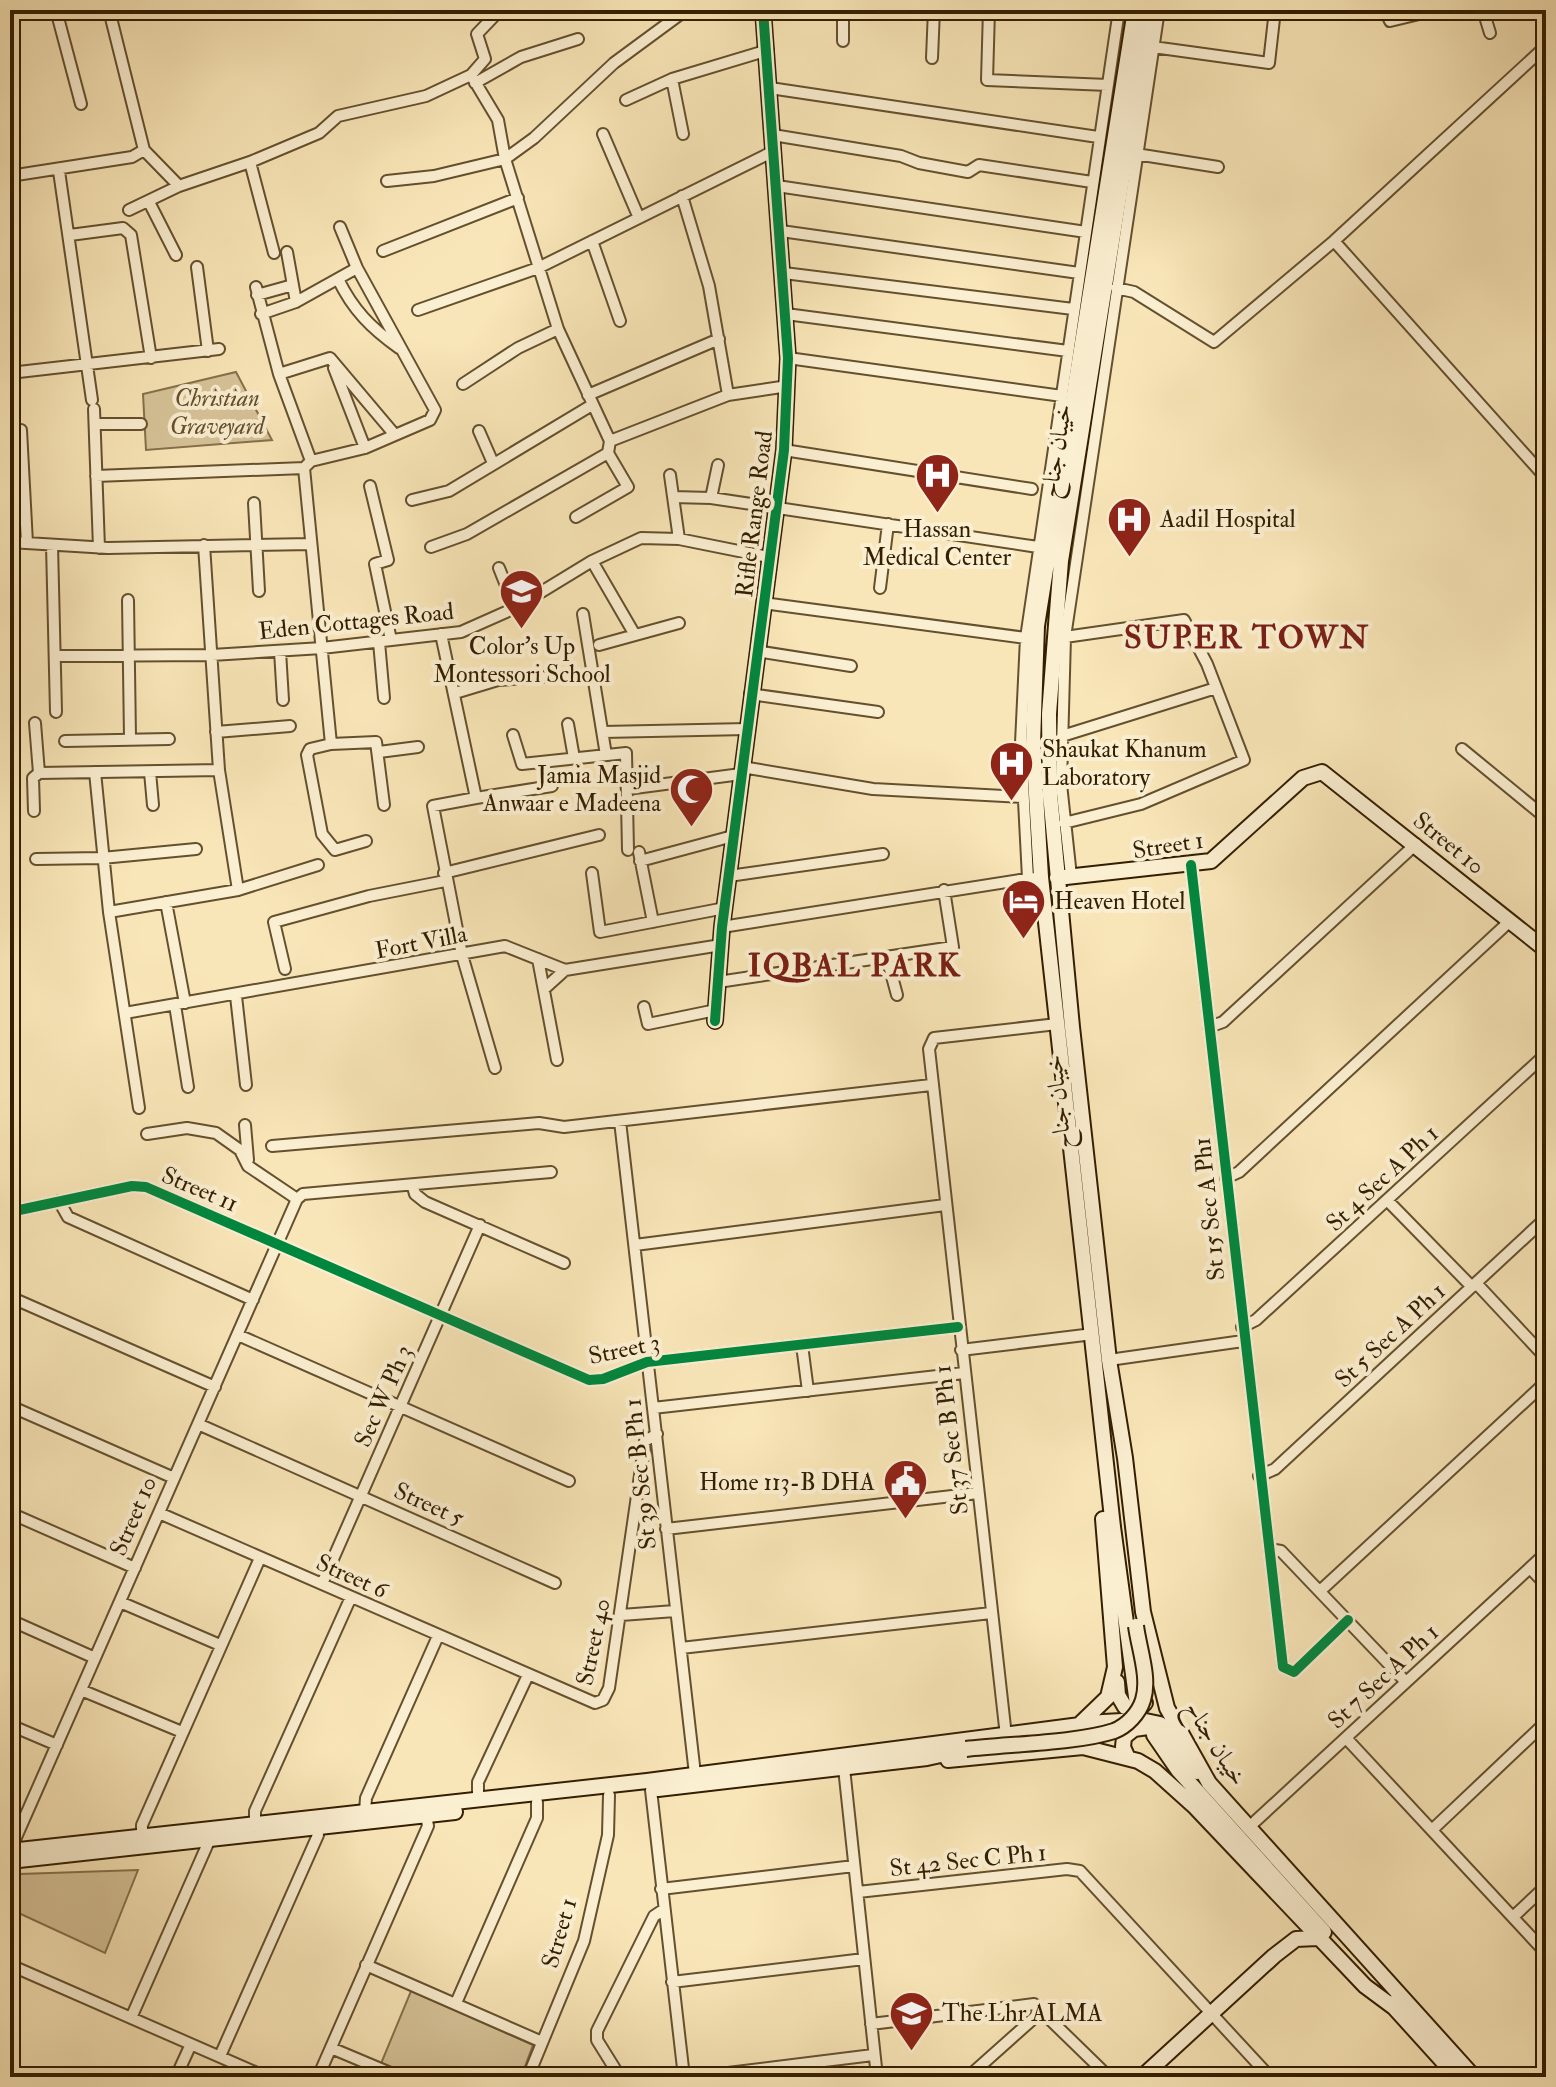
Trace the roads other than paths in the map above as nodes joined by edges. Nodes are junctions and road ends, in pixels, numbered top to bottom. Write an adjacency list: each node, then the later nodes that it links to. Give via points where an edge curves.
1 (56, 10): 31 (street)
2 (109, 10): 36 (street)
3 (221, 10): 4 (street)
4 (236, 10)
5 (500, 10): 26 (street, via 477,34 485,59)
6 (686, 10): 39 (street, via 614,63)
7 (763, 10): 24 (main road, Rifle Range Road)
8 (843, 10): 21 (street)
9 (934, 10): 25 (street)
10 (989, 10): 28 (street, via 987,80)
11 (1119, 10): 28 (street)
12 (1135, 10): 204 (main road, خیبان جناح, via 1037,626)
13 (1149, 10): 203 (main road, خیبان جناح, via 1055,609 1050,794)
14 (1159, 10): 23 (street)
15 (1275, 10): 23 (street, via 1269,63)
16 (1385, 10): 17 (street, via 1390,21)
17 (1436, 10)
18 (1483, 10): 19 (street)
19 (1490, 33)
20 (578, 39): 26 (street)
21 (843, 41)
22 (1546, 46): 58 (street)
23 (1153, 47): 38 (street)
24 (768, 50): 27 (street); 29 (main road, Rifle Range Road)
25 (932, 58)
26 (473, 79): 39 (street, via 498,120); 40 (street, via 407,102 338,116 319,133)
27 (672, 79): 30 (street); 33 (street)
28 (1108, 85): 35 (street)
29 (770, 88): 34 (main road, Rifle Range Road); 35 (street)
30 (626, 100)
31 (81, 104)
32 (603, 134): 52 (street)
33 (683, 134)
34 (773, 135): 37 (main road, Rifle Range Road); 45 (street, via 968,172 979,165)
35 (1098, 137): 45 (street)
36 (144, 150): 42 (street); 46 (street)
37 (774, 151): 47 (main road, Rifle Range Road); 48 (street)
38 (1136, 154): 41 (street); 70 (street)
39 (505, 159): 44 (street); 49 (street)
40 (250, 162): 46 (street); 61 (street)
41 (1218, 167)
42 (59, 171): 43 (street); 56 (street)
43 (10, 176)
44 (387, 181)
45 (1092, 182): 55 (street)
46 (179, 186): 50 (street)
47 (777, 186): 54 (main road, Rifle Range Road); 55 (street)
48 (682, 196): 52 (street); 78 (street)
49 (518, 198): 59 (street); 65 (street)
50 (149, 202): 51 (street); 62 (street)
51 (129, 210)
52 (639, 218): 57 (street)
53 (340, 227): 64 (street)
54 (781, 231): 66 (main road, Rifle Range Road); 67 (street)
55 (1086, 232): 67 (street)
56 (70, 235): 81 (street, via 123,228 131,235); 84 (street)
57 (592, 241): 65 (street); 76 (street)
58 (1334, 241): 70 (street, via 1214,342 1134,292); 106 (street)
59 (383, 251)
60 (287, 252): 69 (street)
61 (274, 253)
62 (176, 255)
63 (197, 267): 81 (street, via 214,350)
64 (357, 268): 68 (street); 80 (street)
65 (538, 268): 73 (street); 77 (street)
66 (784, 273): 72 (street); 75 (main road, Rifle Range Road)
67 (1079, 273): 72 (street)
68 (338, 279): 71 (street); 80 (street, via 350,306)
69 (293, 285): 71 (street); 74 (street, via 256,291)
70 (1116, 288): 138 (street)
71 (296, 302): 74 (street)
72 (1073, 309): 79 (street)
73 (418, 310)
74 (261, 314): 86 (street)
75 (786, 314): 79 (street); 83 (main road, Rifle Range Road)
76 (620, 321)
77 (558, 329): 87 (street); 91 (street)
78 (719, 339): 89 (street); 91 (street)
79 (1068, 351): 90 (street)
80 (404, 352): 96 (street, via 435,416)
81 (151, 358): 84 (street)
82 (330, 358): 86 (street); 96 (street); 98 (street)
83 (788, 358): 88 (main road, Rifle Range Road); 90 (street)
84 (86, 365): 85 (street); 92 (street)
85 (10, 371)
86 (279, 374): 102 (street)
87 (463, 384)
88 (788, 386): 89 (street); 99 (main road, Rifle Range Road)
89 (728, 395): 97 (street)
90 (1062, 396): 124 (street)
91 (590, 400): 97 (street); 101 (street)
92 (95, 424): 93 (street); 105 (street)
93 (141, 424)
94 (21, 430): 118 (street)
95 (479, 431): 101 (street)
96 (395, 435): 98 (street)
97 (610, 441): 100 (street)
98 (365, 448): 102 (street)
99 (784, 450): 108 (street); 113 (main road, Rifle Range Road)
100 (608, 453): 114 (street, via 628,487); 123 (street, via 467,534)
101 (493, 463): 111 (street, via 449,491)
102 (307, 464): 105 (street); 119 (street)
103 (718, 465): 110 (street)
104 (670, 475): 109 (street)
105 (96, 476): 125 (street)
106 (1546, 478)
107 (370, 486): 140 (street, via 388,560 375,564)
108 (1032, 489)
109 (673, 497): 110 (street); 116 (street)
110 (711, 498): 113 (street)
111 (412, 500)
112 (254, 503): 122 (street)
113 (776, 508): 115 (street); 126 (main road, Rifle Range Road)
114 (576, 517)
115 (888, 524): 124 (street); 129 (street)
116 (679, 539): 126 (street, Eden Cottages Road); 127 (street, Eden Cottages Road, via 641,538)
117 (10, 542): 118 (street)
118 (27, 543): 120 (street)
119 (311, 544): 122 (street); 142 (street)
120 (52, 545): 125 (street); 147 (street)
121 (204, 545): 122 (street); 125 (street); 146 (street)
122 (258, 545): 130 (street)
123 (431, 547)
124 (1038, 547): 139 (street)
125 (103, 548)
126 (768, 557): 132 (main road, Rifle Range Road)
127 (592, 561): 133 (street, Eden Cottages Road); 137 (street)
128 (499, 568): 133 (street)
129 (880, 588)
130 (259, 591)
131 (128, 600): 145 (street)
132 (763, 603): 139 (street); 144 (main road, Rifle Range Road)
133 (515, 608): 136 (street, Eden Cottages Road, via 461,632)
134 (583, 614): 162 (street)
135 (679, 623): 137 (street)
136 (441, 634): 140 (street, Eden Cottages Road); 151 (street)
137 (635, 635): 141 (street)
138 (1065, 637): 150 (street, via 1184,620); 164 (street)
139 (1026, 638): 182 (street)
140 (385, 641): 142 (street, Eden Cottages Road); 153 (street)
141 (599, 645)
142 (322, 648): 143 (street, Eden Cottages Road); 168 (street)
143 (280, 651): 146 (street, Eden Cottages Road); 154 (street)
144 (756, 651): 148 (street); 152 (main road, Rifle Range Road)
145 (129, 655): 146 (street, Eden Cottages Road); 147 (street, Eden Cottages Road); 165 (street)
146 (212, 655): 161 (street)
147 (55, 656): 155 (street)
148 (851, 666)
149 (542, 677): 151 (street, via 498,680)
150 (1216, 688): 164 (street); 188 (street, via 1244,760 1141,804)
151 (455, 693): 183 (street)
152 (750, 694): 156 (street); 160 (main road, Rifle Range Road)
153 (384, 698)
154 (283, 700)
155 (56, 712)
156 (878, 712)
157 (35, 723): 179 (street)
158 (568, 724): 173 (street)
159 (290, 726): 161 (street)
160 (747, 729): 162 (street); 175 (main road, Rifle Range Road)
161 (216, 732): 174 (street)
162 (603, 732): 172 (street)
163 (513, 735): 173 (street, via 522,764)
164 (1062, 736): 188 (street)
165 (130, 738): 166 (street); 167 (street)
166 (169, 739)
167 (65, 741)
168 (331, 744): 171 (street, via 376,742); 191 (street, via 310,749 307,755 322,834 335,850)
169 (418, 747): 171 (street)
170 (1462, 749): 187 (street)
171 (379, 752): 185 (street)
172 (606, 755): 173 (street); 181 (street, via 626,753)
173 (574, 758)
174 (219, 770): 177 (street); 205 (street)
175 (741, 771): 181 (street); 182 (street, via 873,789); 190 (main road, Rifle Range Road)
176 (95, 772): 177 (street); 179 (street); 196 (street)
177 (150, 772): 184 (street)
178 (1322, 772): 192 (main road, Street 10); 199 (main road, Street 1, via 1303,778 1217,858)
179 (39, 773): 186 (street, via 33,778)
180 (552, 786): 183 (street)
181 (627, 789): 194 (street)
182 (1023, 797): 204 (street)
183 (476, 798): 202 (street, via 433,806)
184 (153, 805)
185 (384, 805)
186 (34, 811)
187 (1546, 818)
188 (1064, 823): 203 (street)
189 (599, 835): 202 (street)
190 (733, 836): 194 (street); 201 (main road, Rifle Range Road)
191 (366, 841)
192 (1416, 844): 210 (main road, Street 10); 229 (street, via 1223,1022)
193 (196, 849): 196 (street)
194 (636, 854): 211 (street)
195 (883, 854): 201 (street)
196 (102, 858): 197 (street); 209 (street)
197 (36, 859)
198 (318, 865): 205 (street)
199 (1191, 865): 203 (main road, Street 1); 229 (street, St 15 Sec A Ph1)
200 (592, 873): 211 (street, via 600,932)
201 (729, 876): 208 (main road, Rifle Range Road)
202 (444, 877): 215 (street); 218 (street, via 274,922)
203 (1064, 877): 267 (main road, خیبان جناح)
204 (1034, 878): 206 (street); 228 (main road, خیبان جناح)
205 (238, 890): 207 (street)
206 (944, 890): 212 (street); 216 (street, via 953,947)
207 (166, 902): 209 (street); 224 (street)
208 (725, 908): 211 (street); 212 (main road, Rifle Range Road)
209 (109, 912): 226 (street)
210 (1510, 921): 214 (main road, Street 10); 243 (street, via 1239,1172)
211 (653, 922)
212 (722, 927): 213 (main road, Rifle Range Road)
213 (721, 945): 219 (street); 220 (main road, Rifle Range Road)
214 (1546, 950)
215 (462, 955): 217 (street, Fort Villa, via 505,946); 223 (street, Fort Villa); 232 (street)
216 (887, 958): 220 (street); 222 (street)
217 (538, 959): 219 (street, Fort Villa); 221 (street)
218 (285, 969)
219 (565, 970): 221 (street)
220 (718, 982): 227 (main road, Rifle Range Road)
221 (544, 989): 231 (street)
222 (897, 995)
223 (236, 996): 224 (street, Fort Villa); 233 (street)
224 (180, 1004): 226 (street, Fort Villa); 235 (street)
225 (644, 1007): 227 (street, via 648,1024)
226 (125, 1013): 236 (street)
227 (715, 1016)
228 (1057, 1024): 234 (street, St 37 Sec B Ph 1, via 934,1038); 261 (main road, خیبان جناح)
229 (1209, 1027): 243 (street, St 15 Sec A Ph1)
230 (1546, 1054): 246 (street, St 4 Sec A Ph 1)
231 (557, 1060)
232 (495, 1068)
233 (246, 1085)
234 (931, 1085): 237 (street); 248 (street, St 37 Sec B Ph 1)
235 (188, 1087)
236 (139, 1108)
237 (620, 1121): 240 (street); 253 (street, St 39 Sec B Ph 1)
238 (245, 1125): 241 (street)
239 (147, 1134): 241 (street, via 187,1128 216,1133 240,1150)
240 (272, 1146)
241 (248, 1166): 245 (street)
242 (551, 1172): 244 (street)
243 (1226, 1178): 260 (street, St 15 Sec A Ph1)
244 (413, 1187): 245 (street, via 303,1194); 251 (street, via 425,1202)
245 (297, 1199): 252 (street, Street 10)
246 (1387, 1200): 255 (street); 260 (street, St 4 Sec A Ph 1)
247 (59, 1201): 249 (street, Street 11); 252 (street, Street 11, via 139,1186); 257 (street, via 68,1217)
248 (945, 1205): 253 (street); 259 (street, St 37 Sec B Ph 1)
249 (10, 1212)
250 (1546, 1218): 255 (street, St 5 Sec A Ph 1)
251 (480, 1225): 254 (street); 258 (street, Sec W Ph 3)
252 (277, 1245): 257 (street, Street 10); 258 (street, Street 3)
253 (635, 1245): 268 (street, St 39 Sec B Ph 1)
254 (564, 1263)
255 (1474, 1285): 266 (street); 279 (street, St 5 Sec A Ph 1, via 1275,1469)
256 (10, 1297): 271 (street)
257 (253, 1300): 262 (street, Street 10)
258 (440, 1317): 268 (street, Street 3, via 583,1379 603,1379); 274 (street, Sec W Ph 3)
259 (958, 1327): 264 (street, Street 3); 265 (street, St 37 Sec B Ph 1)
260 (1242, 1327): 263 (street, St 15 Sec A Ph1)
261 (1093, 1334): 265 (street); 276 (main road, خیبان جناح)
262 (238, 1335): 271 (street, Street 10); 274 (street)
263 (1243, 1341): 267 (street); 279 (street, St 15 Sec A Ph1)
264 (802, 1345): 268 (street, Street 3); 272 (street)
265 (961, 1350): 269 (street, St 37 Sec B Ph 1)
266 (1546, 1358)
267 (1109, 1360): 276 (main road, خیبان جناح)
268 (647, 1362): 275 (street, St 39 Sec B Ph 1)
269 (964, 1373): 272 (street); 282 (street, St 37 Sec B Ph 1)
270 (1546, 1382): 295 (street)
271 (215, 1387): 277 (street, Street 10)
272 (808, 1391): 275 (street)
273 (10, 1406): 280 (street)
274 (400, 1407): 281 (street); 283 (street, Sec W Ph 3)
275 (653, 1408): 278 (street, St 39 Sec B Ph 1)
276 (1109, 1417): 304 (main road, خیبان جناح, via 1125,1458); 308 (main road, via 1097,1451); 312 (main road, خیبان جناح); 322 (main road, bridge, via 1145,1690 1141,1706 1115,1731)
277 (198, 1424): 280 (street, Street 10); 283 (street, Street 5)
278 (657, 1434): 286 (street, St 39 Sec B Ph 1); 300 (street, Street 40, via 648,1436 642,1454)
279 (1259, 1476): 287 (street, St 15 Sec A Ph1)
280 (174, 1478): 285 (street, Street 10)
281 (569, 1481)
282 (978, 1493): 286 (street); 299 (street, St 37 Sec B Ph 1)
283 (361, 1496): 292 (street, Street 5); 293 (street, Sec W Ph 3)
284 (10, 1513): 290 (street)
285 (159, 1513): 289 (street, Street 6); 290 (street, Street 10)
286 (666, 1529): 298 (street, St 39 Sec B Ph 1)
287 (1269, 1549): 295 (street, via 1281,1551); 302 (street, St 15 Sec A Ph1, via 1281,1664 1286,1670 1294,1672)
288 (1546, 1553): 291 (street, St 7 Sec A Ph 1)
289 (260, 1558): 293 (street, Street 6); 305 (street)
290 (135, 1568): 297 (street, Street 10)
291 (1530, 1568): 294 (street); 310 (street, St 7 Sec A Ph 1)
292 (555, 1583)
293 (322, 1584): 296 (street, Street 6)
294 (1546, 1585)
295 (1320, 1591): 302 (street)
296 (351, 1597): 303 (street, Street 6); 332 (street, via 255,1811)
297 (120, 1602): 305 (street); 307 (street, Street 10)
298 (675, 1611): 300 (street); 306 (street, St 39 Sec B Ph 1)
299 (991, 1613): 306 (street); 318 (street, St 37 Sec B Ph 1)
300 (621, 1615): 309 (street, Street 40, via 603,1700 590,1702)
301 (10, 1620): 307 (street)
302 (1348, 1620): 310 (street)
303 (438, 1636): 309 (street, Street 6); 330 (street, via 366,1798)
304 (1148, 1644): 308 (main road, via 1149,1689 1140,1709 1129,1709 1120,1700); 325 (main road, خیبان جناح, via 1167,1708)
305 (220, 1645): 317 (street)
306 (681, 1648): 324 (street, St 39 Sec B Ph 1)
307 (95, 1658): 311 (street, Street 10)
308 (1115, 1667): 314 (main road, via 1108,1697)
309 (528, 1675): 328 (street, via 478,1782)
310 (1405, 1681): 319 (street, St 7 Sec A Ph 1)
311 (81, 1690): 317 (street); 320 (street, Street 10)
312 (1137, 1704)
313 (1546, 1722): 335 (street)
314 (1079, 1724): 316 (main road); 318 (main road)
315 (10, 1725): 320 (street)
316 (1154, 1728): 321 (main road, via 1127,1734 1122,1744); 325 (main road, via 1162,1725 1180,1754); 355 (main road, خیبان جناح, via 1198,1793)
317 (182, 1732): 336 (street, via 142,1825)
318 (1006, 1736): 324 (main road)
319 (1346, 1738): 334 (street, St 7 Sec A Ph 1); 335 (street)
320 (57, 1745): 338 (street, Street 10)
321 (1127, 1756): 322 (main road, via 1083,1747); 345 (main road, via 1172,1785)
322 (927, 1758): 323 (main road)
323 (844, 1768): 326 (main road); 340 (street)
324 (695, 1774): 328 (main road)
325 (1209, 1783): 334 (main road, خیبان جناح)
326 (651, 1790): 327 (main road); 342 (street)
327 (609, 1795): 329 (main road); 360 (street, Street 1, via 608,1835 584,1941)
328 (478, 1800): 330 (main road)
329 (537, 1802): 331 (main road); 354 (street, via 537,1818)
330 (365, 1811): 332 (main road)
331 (426, 1815): 333 (main road); 352 (street, via 428,1826)
332 (255, 1824): 336 (main road)
333 (317, 1828): 337 (main road); 364 (street)
334 (1248, 1828): 381 (main road, خیبان جناح)
335 (1433, 1829): 346 (street)
336 (142, 1837): 338 (main road)
337 (209, 1841): 339 (main road); 358 (street)
338 (10, 1851)
339 (10, 1861)
340 (854, 1866): 342 (street); 343 (street)
341 (1546, 1886): 346 (street)
342 (661, 1889): 344 (street)
343 (858, 1892): 350 (street); 357 (street, St 42 Sec C Ph 1, via 1080,1871)
344 (663, 1910): 353 (street); 372 (street, via 654,1916 597,2031 597,2040)
345 (1296, 1916): 347 (main road); 349 (main road, via 1292,1934)
346 (1513, 1917): 348 (street)
347 (1317, 1938): 349 (main road, via 1299,1938); 355 (main road)
348 (1546, 1953)
349 (1274, 1956): 357 (main road)
350 (864, 1959): 353 (street); 359 (street)
351 (10, 1965): 358 (street)
352 (366, 1965): 354 (street); 362 (street)
353 (672, 1982): 373 (street)
354 (456, 2003): 360 (street)
355 (1396, 2009): 380 (main road, خیبان جناح)
356 (1043, 2010): 359 (street, via 1034,2004); 376 (street); 377 (street)
357 (1213, 2013): 378 (main road); 379 (street)
358 (131, 2018): 361 (street)
359 (871, 2024): 363 (street)
360 (542, 2042): 371 (street, Street 1)
361 (191, 2044): 364 (street); 367 (street)
362 (331, 2048): 369 (street); 370 (street)
363 (873, 2055): 374 (street); 375 (street)
364 (220, 2056): 368 (street)
365 (10, 2070): 366 (street)
366 (25, 2077)
367 (176, 2077)
368 (266, 2077)
369 (318, 2077)
370 (400, 2077)
371 (528, 2077)
372 (620, 2077)
373 (684, 2077)
374 (695, 2077)
375 (877, 2077)
376 (968, 2077)
377 (1109, 2077)
378 (1142, 2077)
379 (1270, 2077)
380 (1457, 2077)
381 (1474, 2077)

